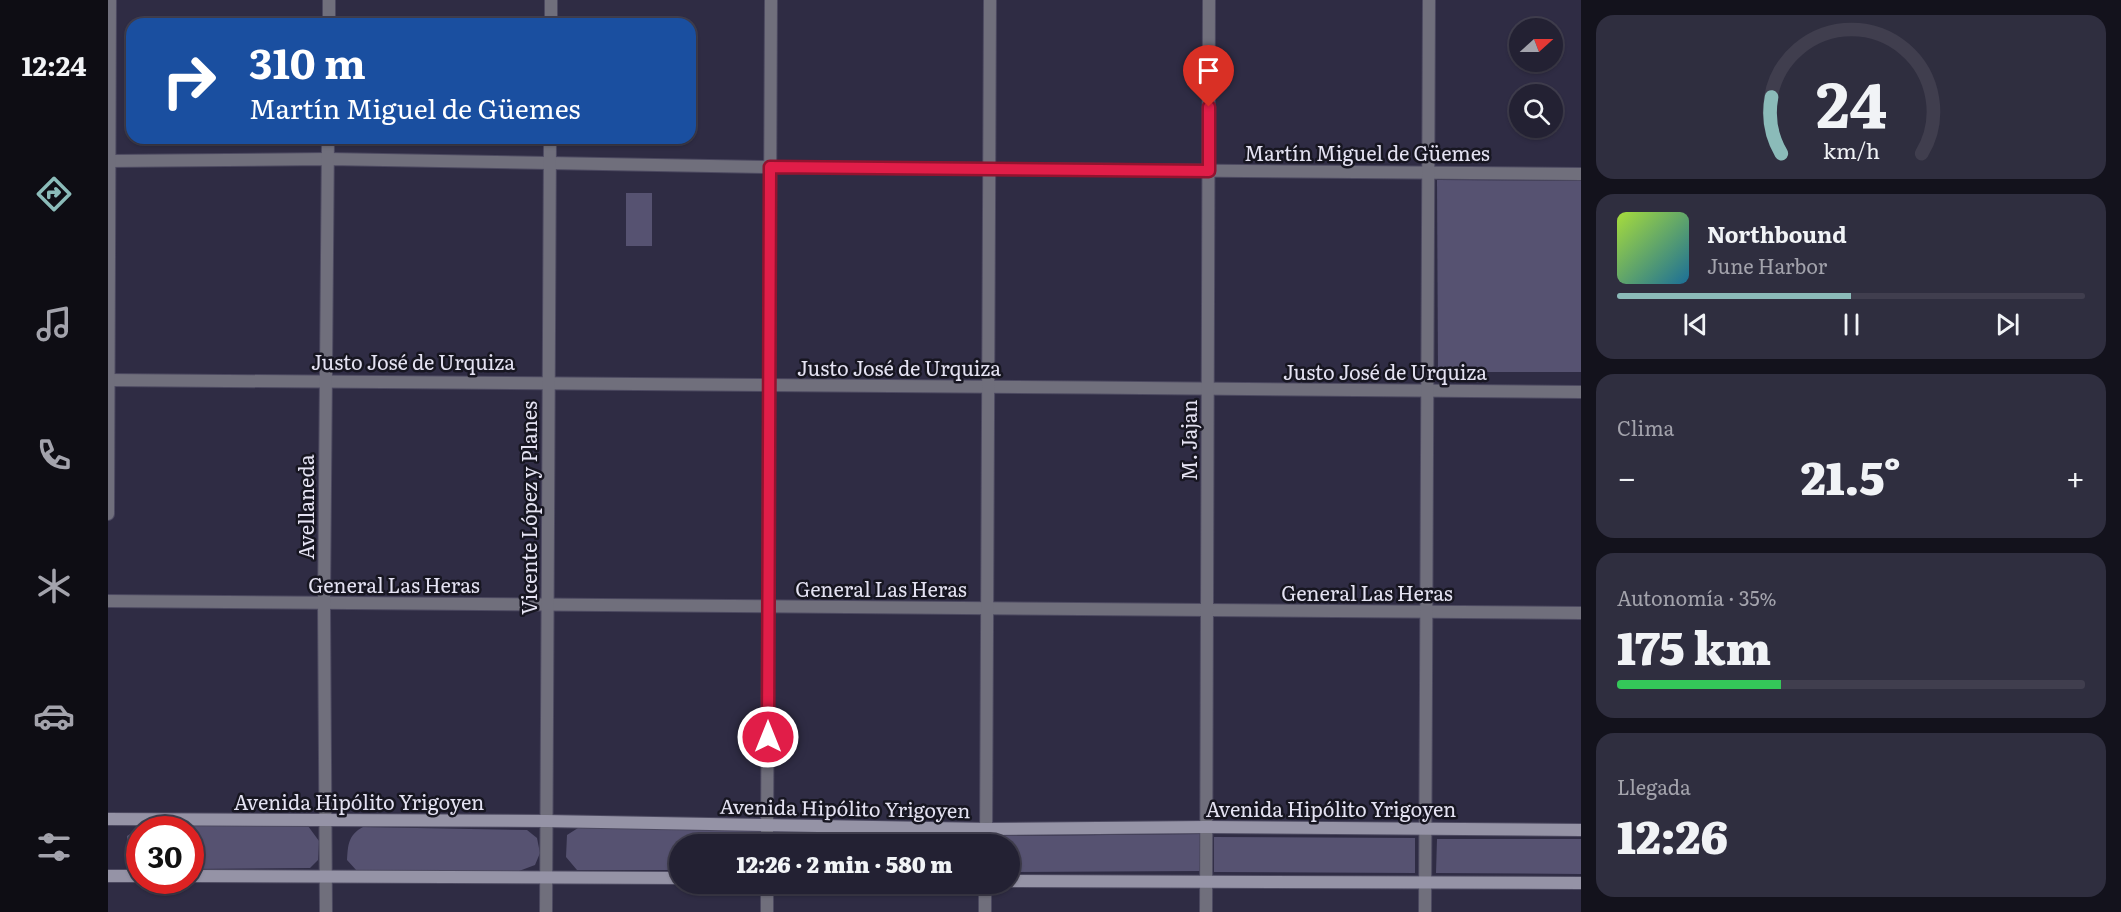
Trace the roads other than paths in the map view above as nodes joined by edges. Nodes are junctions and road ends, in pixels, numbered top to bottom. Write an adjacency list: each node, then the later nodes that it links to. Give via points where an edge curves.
1 (110, 0): 13 (street)
2 (329, 0): 8 (street)
3 (551, 0): 9 (street)
4 (771, 0): 15 (street)
5 (990, 0): 16 (street)
6 (1209, 0): 17 (street, M. Jajan)
7 (1429, 0): 18 (street)
8 (329, 18)
9 (551, 18)
10 (328, 144): 12 (street, Avellaneda)
11 (550, 144): 14 (street, Vicente López y Planes)
12 (328, 159): 13 (street, Martín Miguel de Güemes); 14 (street, Martín Miguel de Güemes); 21 (street, Avellaneda)
13 (109, 161): 20 (street)
14 (549, 162): 15 (street, Martín Miguel de Güemes); 22 (street, Vicente López y Planes)
15 (770, 167): 16 (street, Martín Miguel de Güemes); 23 (street)
16 (989, 169): 17 (street, Martín Miguel de Güemes); 24 (street)
17 (1209, 171): 18 (street, Martín Miguel de Güemes); 25 (street, M. Jajan)
18 (1428, 172): 19 (street, Martín Miguel de Güemes); 26 (street)
19 (1581, 174)
20 (108, 380): 21 (street, Justo José de Urquiza); 28 (street)
21 (326, 381): 22 (street, Justo José de Urquiza); 31 (street, Avellaneda)
22 (548, 381): 23 (street, Justo José de Urquiza); 30 (street, Vicente López y Planes)
23 (769, 386): 24 (street, Justo José de Urquiza); 32 (street)
24 (988, 388): 25 (street, Justo José de Urquiza); 33 (street)
25 (1208, 390): 26 (street, Justo José de Urquiza); 34 (street, M. Jajan)
26 (1428, 391): 27 (street, Justo José de Urquiza); 35 (street)
27 (1581, 392)
28 (108, 514)
29 (108, 601): 31 (street, General Las Heras)
30 (547, 602): 31 (street, General Las Heras); 32 (street, General Las Heras); 39 (street, Vicente López y Planes)
31 (324, 604): 38 (street, Avellaneda)
32 (768, 606): 33 (street, General Las Heras); 40 (street)
33 (987, 608): 34 (street, General Las Heras); 42 (street)
34 (1207, 610): 35 (street, General Las Heras); 41 (street, M. Jajan)
35 (1427, 612): 36 (street, General Las Heras); 43 (street)
36 (1581, 613)
37 (108, 819): 38 (main road, Avenida Hipólito Yrigoyen)
38 (326, 819): 39 (main road, Avenida Hipólito Yrigoyen); 50 (street, Avellaneda)
39 (546, 821): 40 (main road, Avenida Hipólito Yrigoyen); 51 (street, Vicente López y Planes)
40 (768, 824): 42 (main road, Avenida Hipólito Yrigoyen); 45 (street)
41 (1206, 827): 42 (main road, Avenida Hipólito Yrigoyen); 43 (main road, Avenida Hipólito Yrigoyen); 54 (street, M. Jajan)
42 (986, 829): 46 (street)
43 (1424, 829): 44 (main road, Avenida Hipólito Yrigoyen); 55 (street)
44 (1581, 830)
45 (768, 834)
46 (986, 834)
47 (108, 876): 48 (main road)
48 (126, 876)
49 (204, 876): 50 (main road)
50 (326, 876): 51 (main road); 59 (street, Avellaneda)
51 (546, 878): 52 (main road); 60 (street, Vicente López y Planes)
52 (669, 878)
53 (1020, 880): 54 (main road)
54 (1206, 880): 55 (main road); 63 (street, M. Jajan)
55 (1425, 882): 56 (main road); 64 (street)
56 (1581, 883)
57 (767, 894): 61 (street)
58 (986, 894): 62 (street)
59 (326, 912)
60 (546, 912)
61 (767, 912)
62 (985, 912)
63 (1206, 912)
64 (1425, 912)

